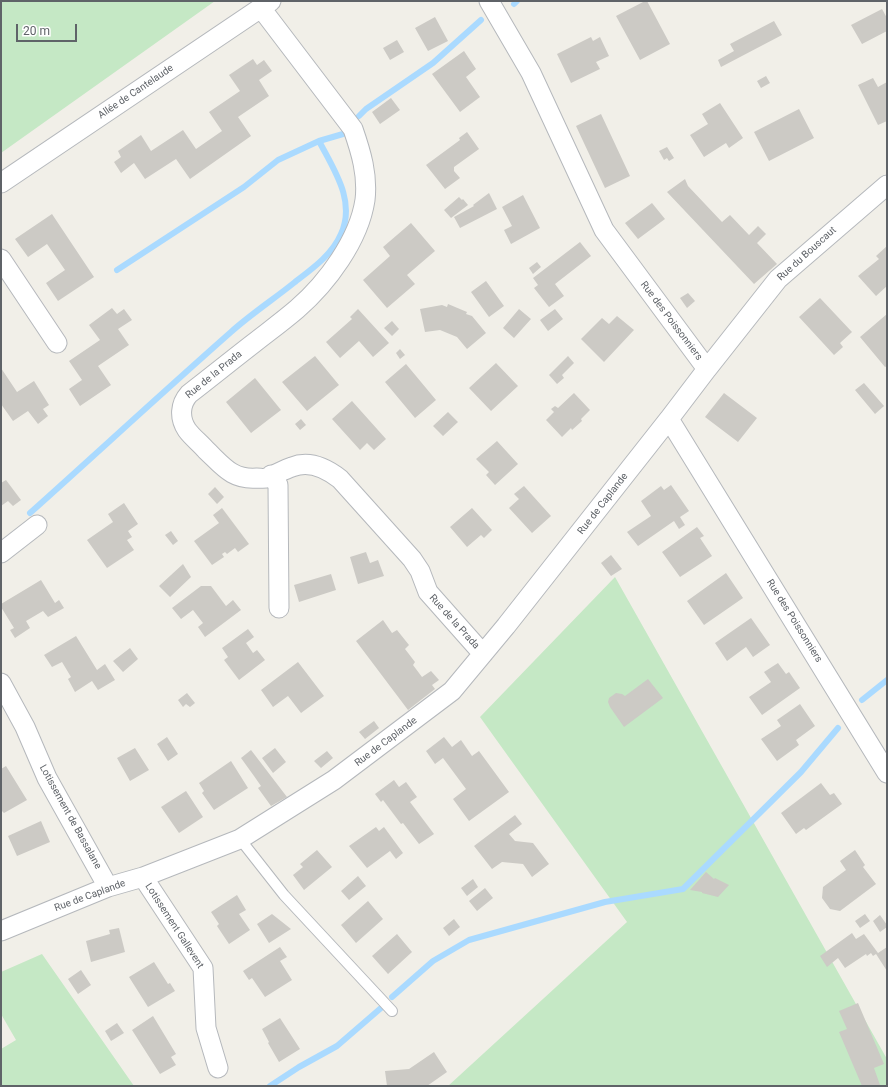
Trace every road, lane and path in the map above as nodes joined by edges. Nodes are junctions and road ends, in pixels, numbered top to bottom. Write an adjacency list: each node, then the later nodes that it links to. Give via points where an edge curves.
1 (489, 1): 7 (street, Rue des Poissonniers, via 531,73 604,230)
2 (266, 4): 3 (street, Allée de Cantelaude); 9 (street, Rue de la Prada, via 353,129 362,153 365,175 365,200 360,220 326,280 297,308 189,394 181,406 186,428 229,472 249,479 266,478)
3 (1, 183)
4 (887, 185): 7 (street, Rue du Bouscaut, via 778,279)
5 (1, 259): 6 (street)
6 (57, 343)
7 (707, 369): 8 (street, Rue des Poissonniers)
8 (669, 419): 13 (street, Rue de Caplande); 15 (street, Rue des Poissonniers)
9 (271, 475): 12 (street, via 278,485); 13 (street, Rue de la Prada, via 294,466 309,464 321,467 340,479 412,560 420,571 428,592)
10 (37, 525): 11 (street)
11 (1, 554)
12 (279, 608)
13 (483, 654): 16 (street, Rue de Caplande, via 452,691 334,780)
14 (1, 683): 18 (street, Lotissement de Bassalane, via 25,727 47,778)
15 (887, 773)
16 (240, 839): 17 (street, Rue de Caplande); 20 (lane, via 284,896)
17 (143, 877): 18 (street, Rue de Caplande); 21 (street, Lotissement Gallevent, via 204,968 206,1028)
18 (108, 887): 19 (street, Rue de Caplande)
19 (1, 931)
20 (392, 1012)
21 (218, 1068)

